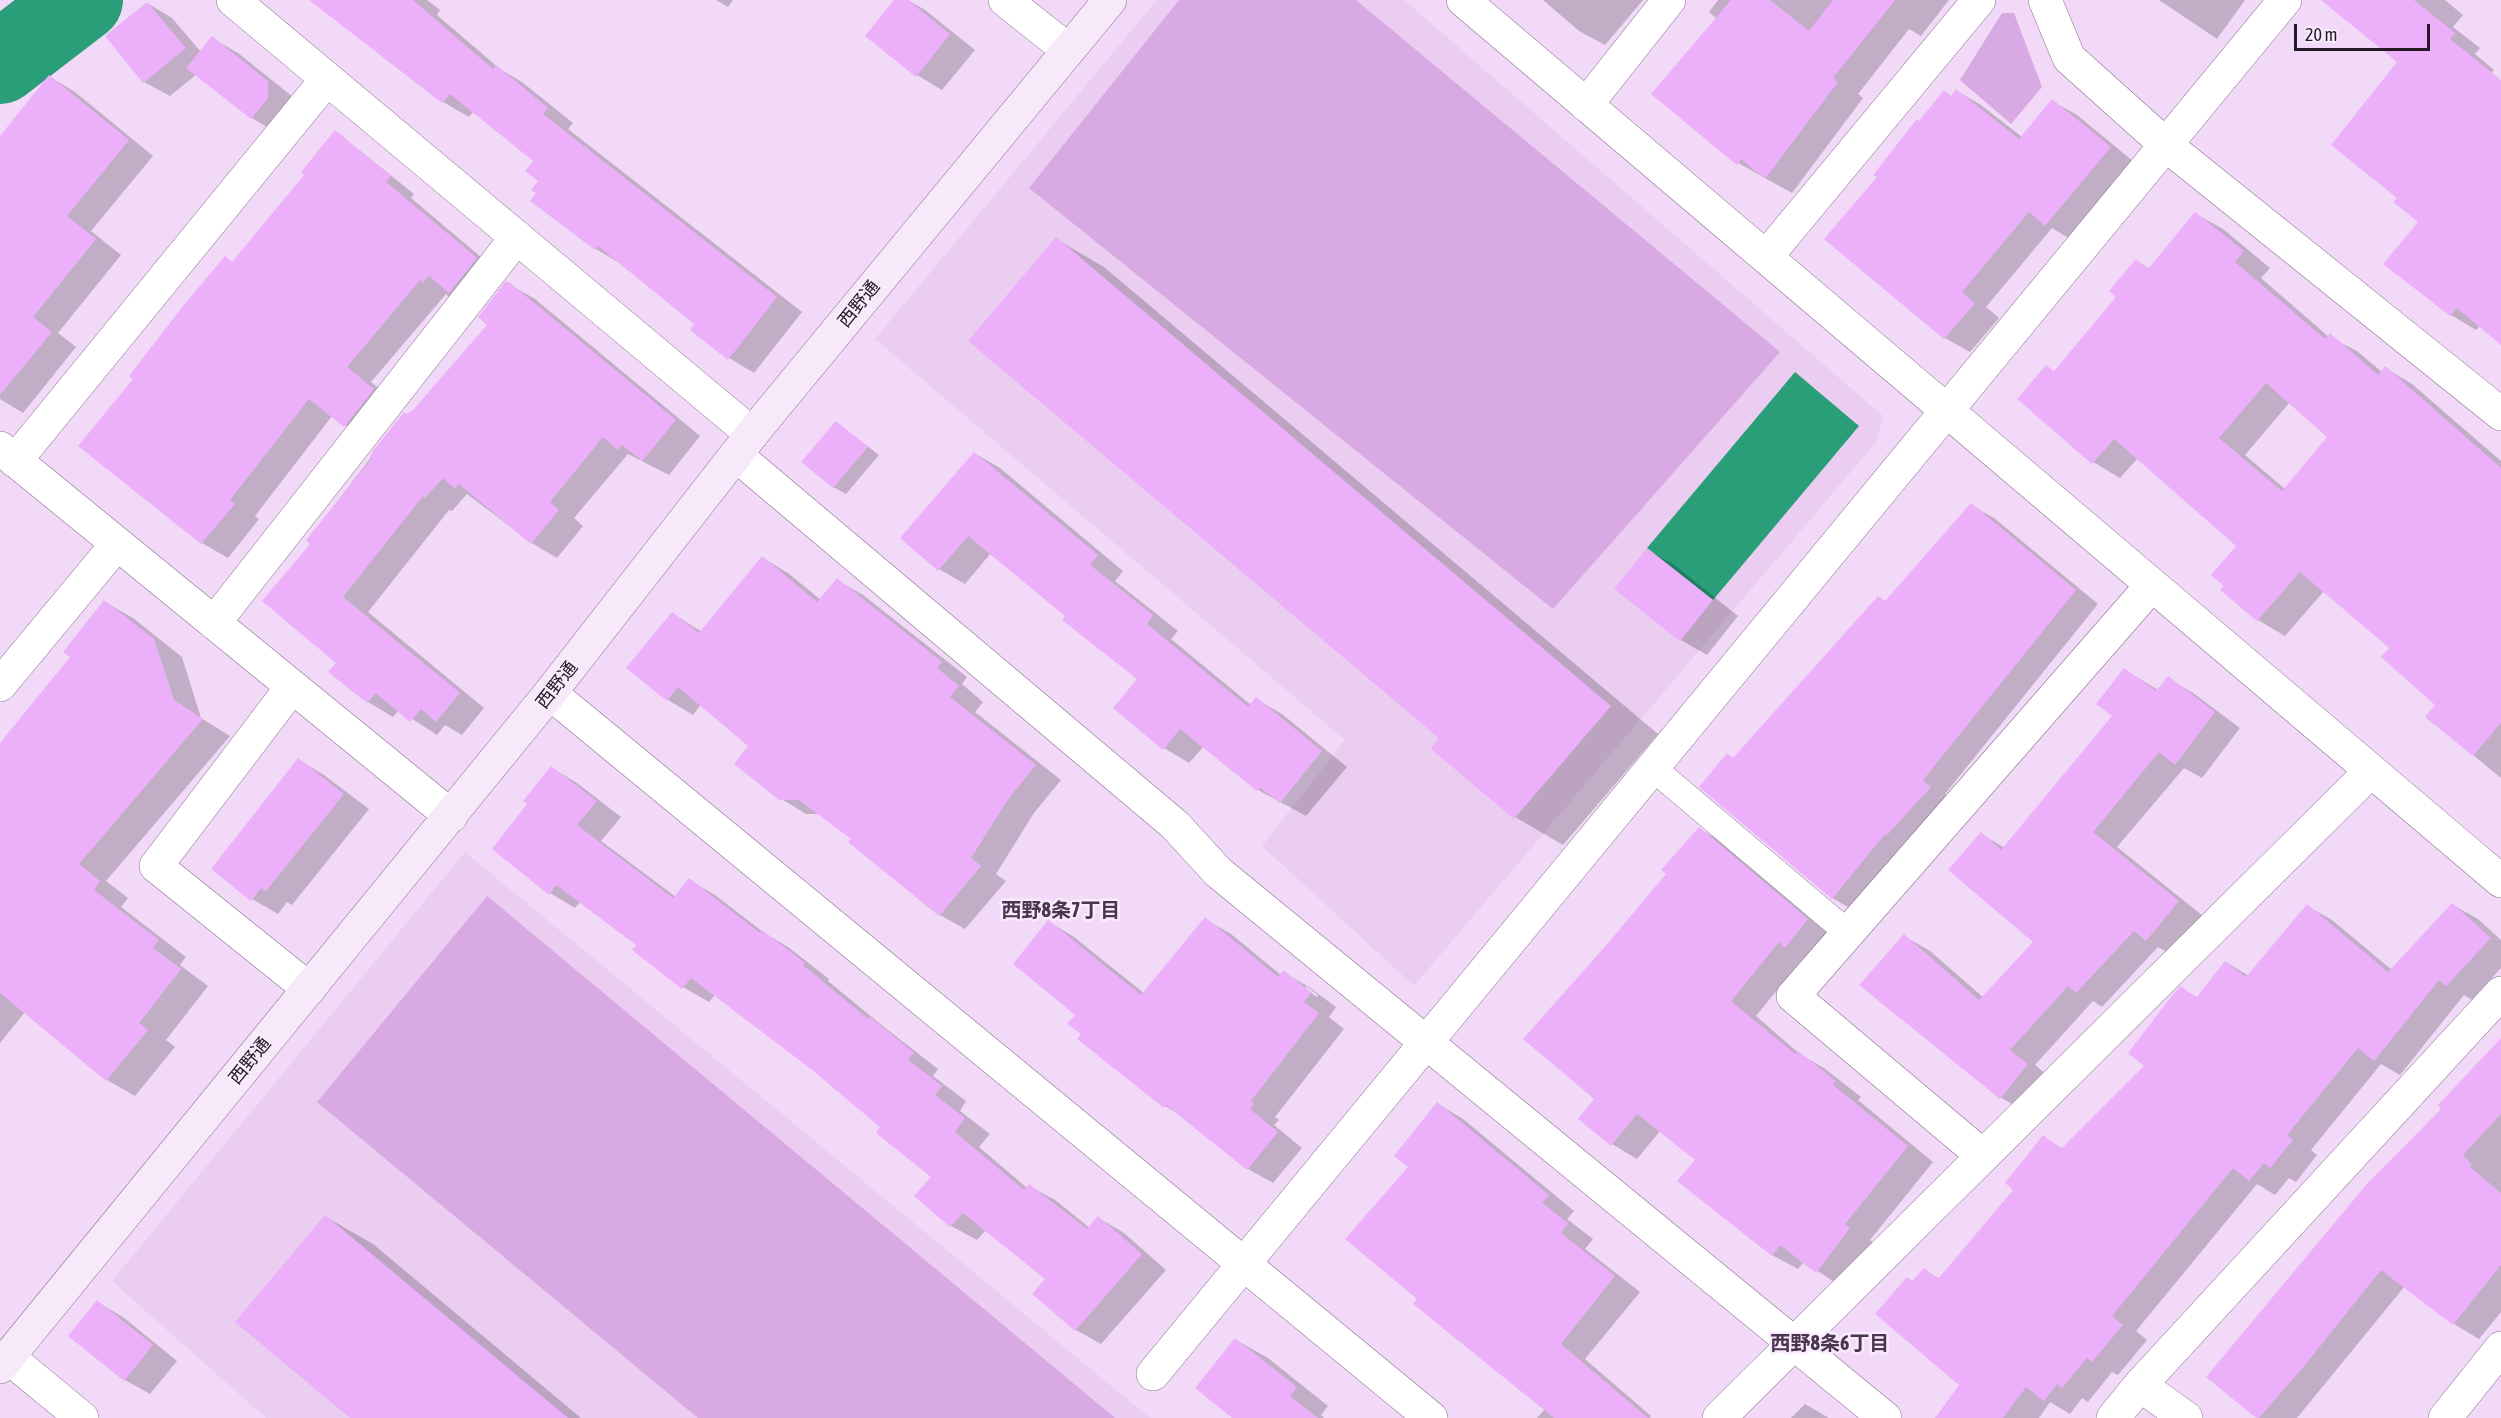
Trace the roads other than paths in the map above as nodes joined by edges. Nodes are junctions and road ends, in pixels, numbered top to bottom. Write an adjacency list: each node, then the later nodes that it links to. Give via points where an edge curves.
1 (233, 0): 10 (street)
2 (1005, 0): 9 (street)
3 (1110, 0): 9 (street, 西野通)
4 (1463, 0): 11 (street)
5 (1669, 0): 11 (street)
6 (1979, 0): 14 (street)
7 (2045, 0): 12 (street, via 2069,58)
8 (2285, 0): 12 (street)
9 (1068, 50): 17 (street, 西野通)
10 (327, 79): 13 (street); 18 (street)
11 (1586, 105): 14 (street)
12 (2166, 145): 15 (street); 16 (street)
13 (517, 237): 17 (street); 21 (street)
14 (1766, 257): 15 (street)
15 (1947, 411): 20 (street); 25 (street)
16 (2501, 414)
17 (744, 445): 24 (street, 西野通); 32 (street, via 1175,825 1218,872)
18 (7, 454): 19 (street)
19 (117, 544): 21 (street); 22 (street)
20 (2152, 585): 26 (street); 29 (street)
21 (214, 623): 23 (street)
22 (0, 685)
23 (292, 687): 27 (street); 30 (street, via 156,866)
24 (550, 693): 27 (street, 西野通); 34 (street)
25 (1654, 769): 29 (lane); 32 (street)
26 (2371, 771): 28 (street); 33 (street)
27 (451, 816): 30 (street, 西野通)
28 (2501, 881)
29 (1848, 933): 33 (street, via 1793,996)
30 (309, 989): 37 (street, 西野通)
31 (2501, 993): 39 (street)
32 (1428, 1042): 34 (street); 35 (street)
33 (1983, 1155): 35 (street)
34 (1245, 1265): 38 (street); 42 (street)
35 (1794, 1343): 43 (street); 44 (street)
36 (2501, 1348): 40 (street)
37 (4, 1362): 41 (street)
38 (1153, 1374)
39 (2140, 1385): 45 (street); 46 (street)
40 (2459, 1413)
41 (82, 1418)
42 (1431, 1418)
43 (1719, 1418)
44 (1885, 1418)
45 (2113, 1418)
46 (2186, 1418)

